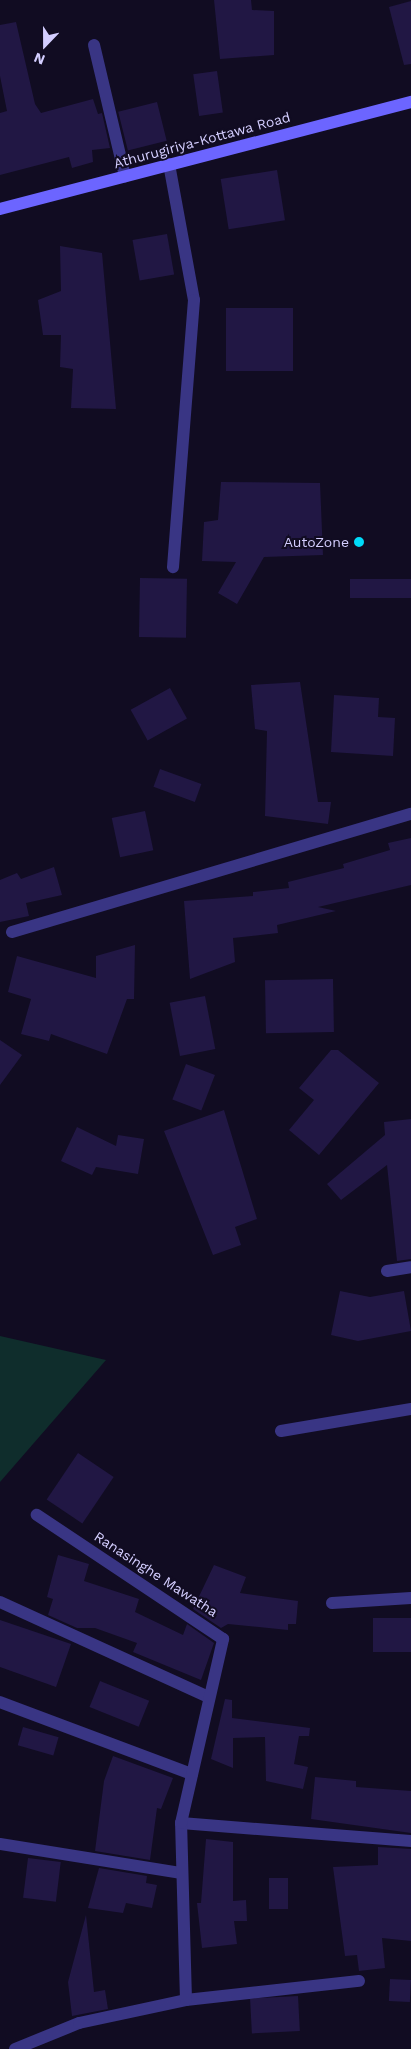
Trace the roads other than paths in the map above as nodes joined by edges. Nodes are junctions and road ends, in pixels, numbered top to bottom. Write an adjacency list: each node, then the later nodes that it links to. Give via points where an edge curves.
1 (94, 45): 4 (street)
2 (411, 102): 3 (main road, Athurugiriya-Kottawa Road)
3 (168, 164): 4 (main road, Athurugiriya-Kottawa Road); 6 (street, via 194,300)
4 (125, 176): 5 (main road, Athurugiriya-Kottawa Road)
5 (0, 210)
6 (173, 567)
7 (411, 814): 8 (street)
8 (12, 932)
9 (411, 1267): 10 (street)
10 (387, 1271)
11 (411, 1409): 12 (street)
12 (280, 1430)
13 (37, 1515): 17 (street, Ranasinghe Mawatha, via 223,1639)
14 (411, 1598): 16 (street)
15 (0, 1602): 17 (street)
16 (332, 1603)
17 (208, 1697): 19 (street, Ranasinghe Mawatha)
18 (0, 1702): 19 (street)
19 (192, 1774): 20 (street, Ranasinghe Mawatha)
20 (181, 1824): 21 (street); 23 (street, Ranasinghe Mawatha)
21 (411, 1841)
22 (0, 1844): 23 (street)
23 (182, 1874): 25 (street, Ranasinghe Mawatha)
24 (359, 1981): 25 (street)
25 (186, 2000): 26 (street, via 79,2023)
26 (15, 2049)

